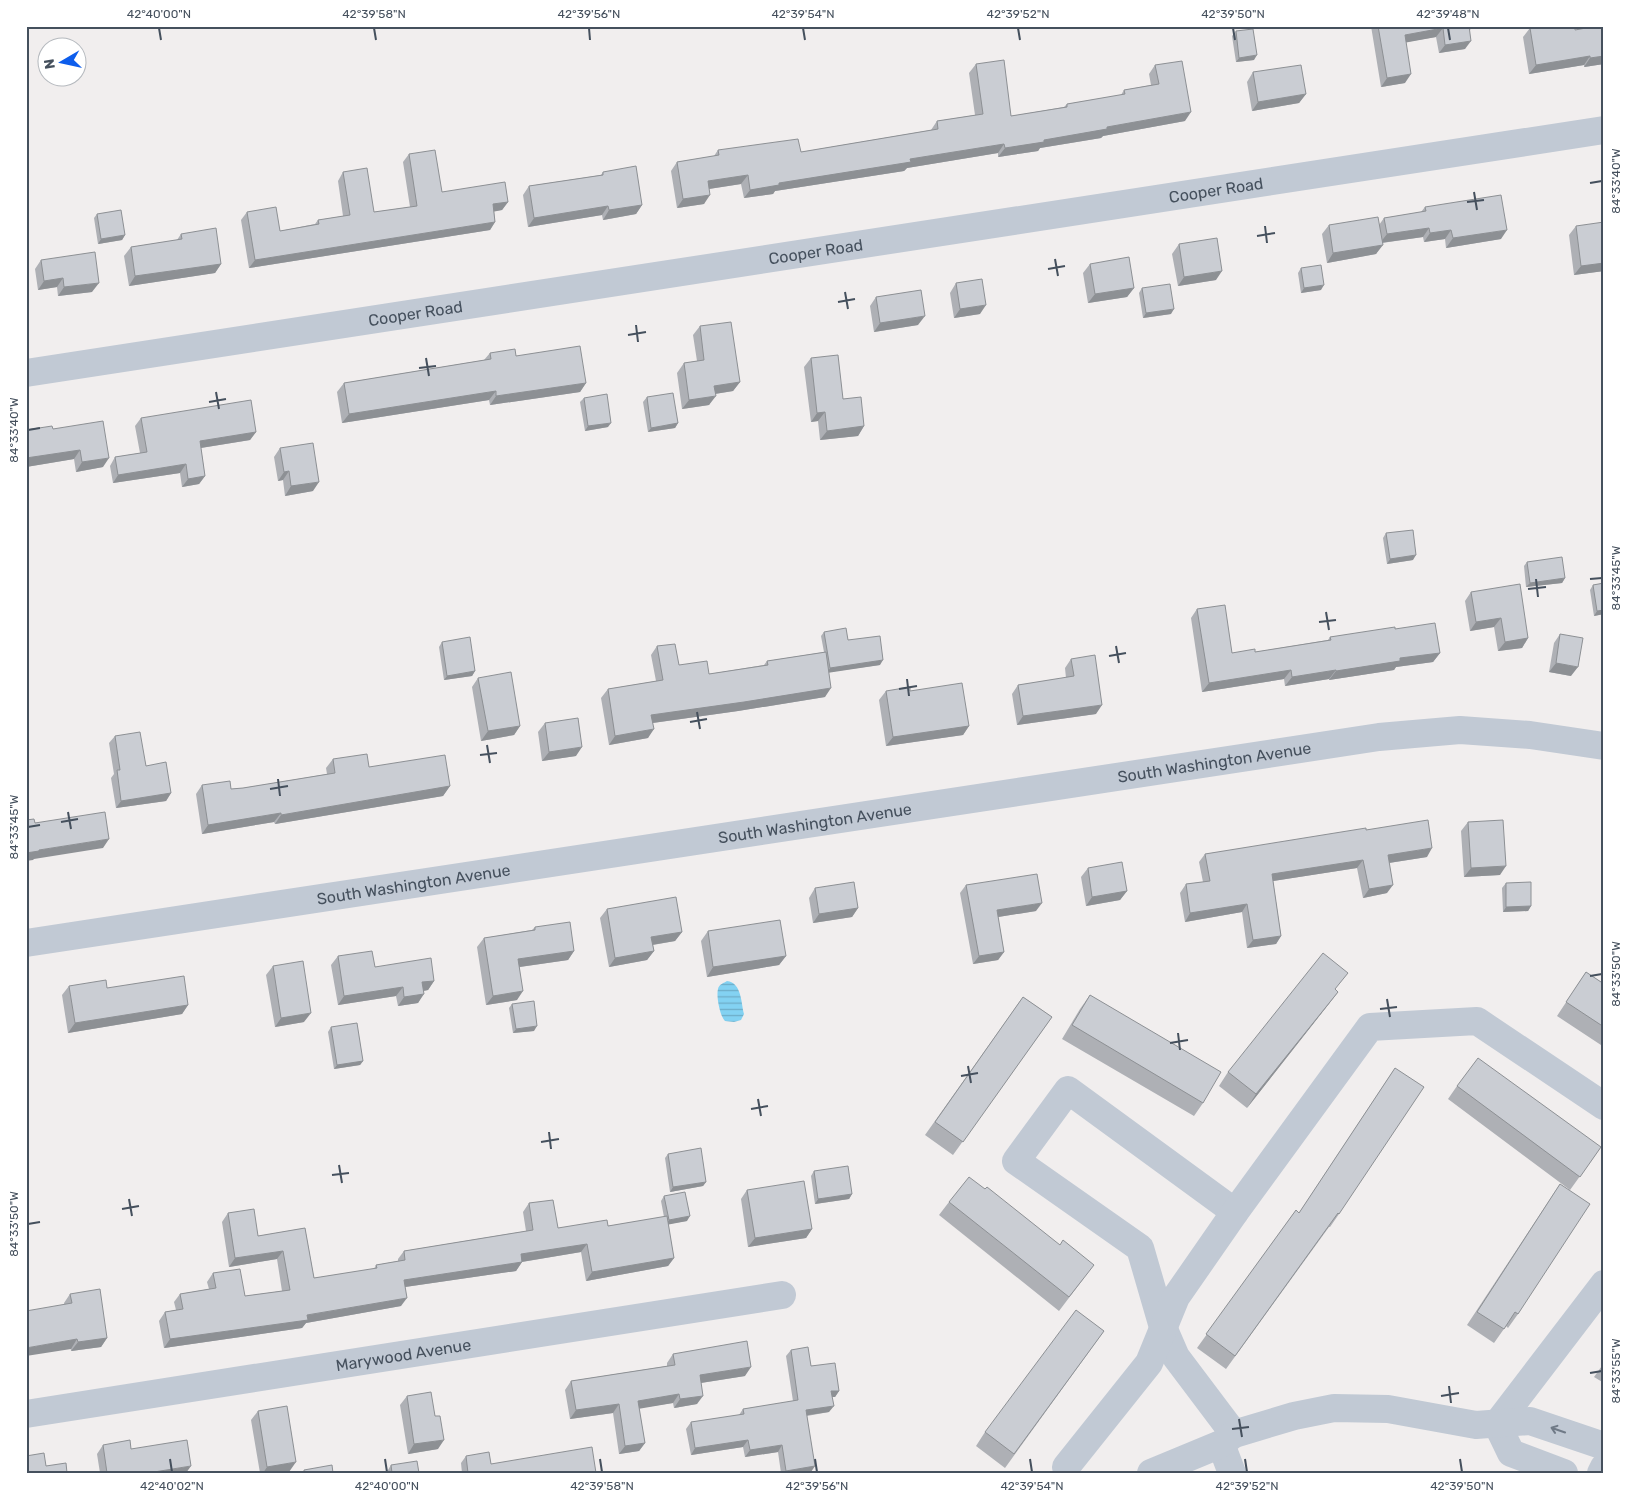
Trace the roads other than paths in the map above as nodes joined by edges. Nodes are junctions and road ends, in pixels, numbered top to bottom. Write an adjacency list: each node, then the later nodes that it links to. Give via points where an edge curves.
1 (1604, 130): 2 (street, Cooper Road)
2 (26, 373)
3 (1604, 746): 4 (street, South Washington Avenue, via 1530,735 1460,730 1378,737)
4 (26, 943)
5 (1604, 1106): 6 (street, via 1477,1021 1370,1027)
6 (1235, 1212): 9 (street, via 1176,1297); 9 (street, via 1068,1090 1016,1161 1140,1248)
7 (1604, 1284): 11 (street)
8 (782, 1295): 10 (street, Marywood Avenue)
9 (1163, 1327): 12 (street, via 1176,1358); 14 (street, via 1149,1363)
10 (26, 1414)
11 (1497, 1424): 12 (street, via 1476,1425 1388,1409 1334,1408 1294,1416); 13 (street, one-way to 11, via 1530,1421); 18 (street, via 1511,1453)
12 (1228, 1439): 16 (street); 17 (street)
13 (1604, 1446)
14 (1066, 1467)
15 (1604, 1467): 19 (street)
16 (1151, 1473)
17 (1232, 1473)
18 (1564, 1473)
19 (1602, 1473)

